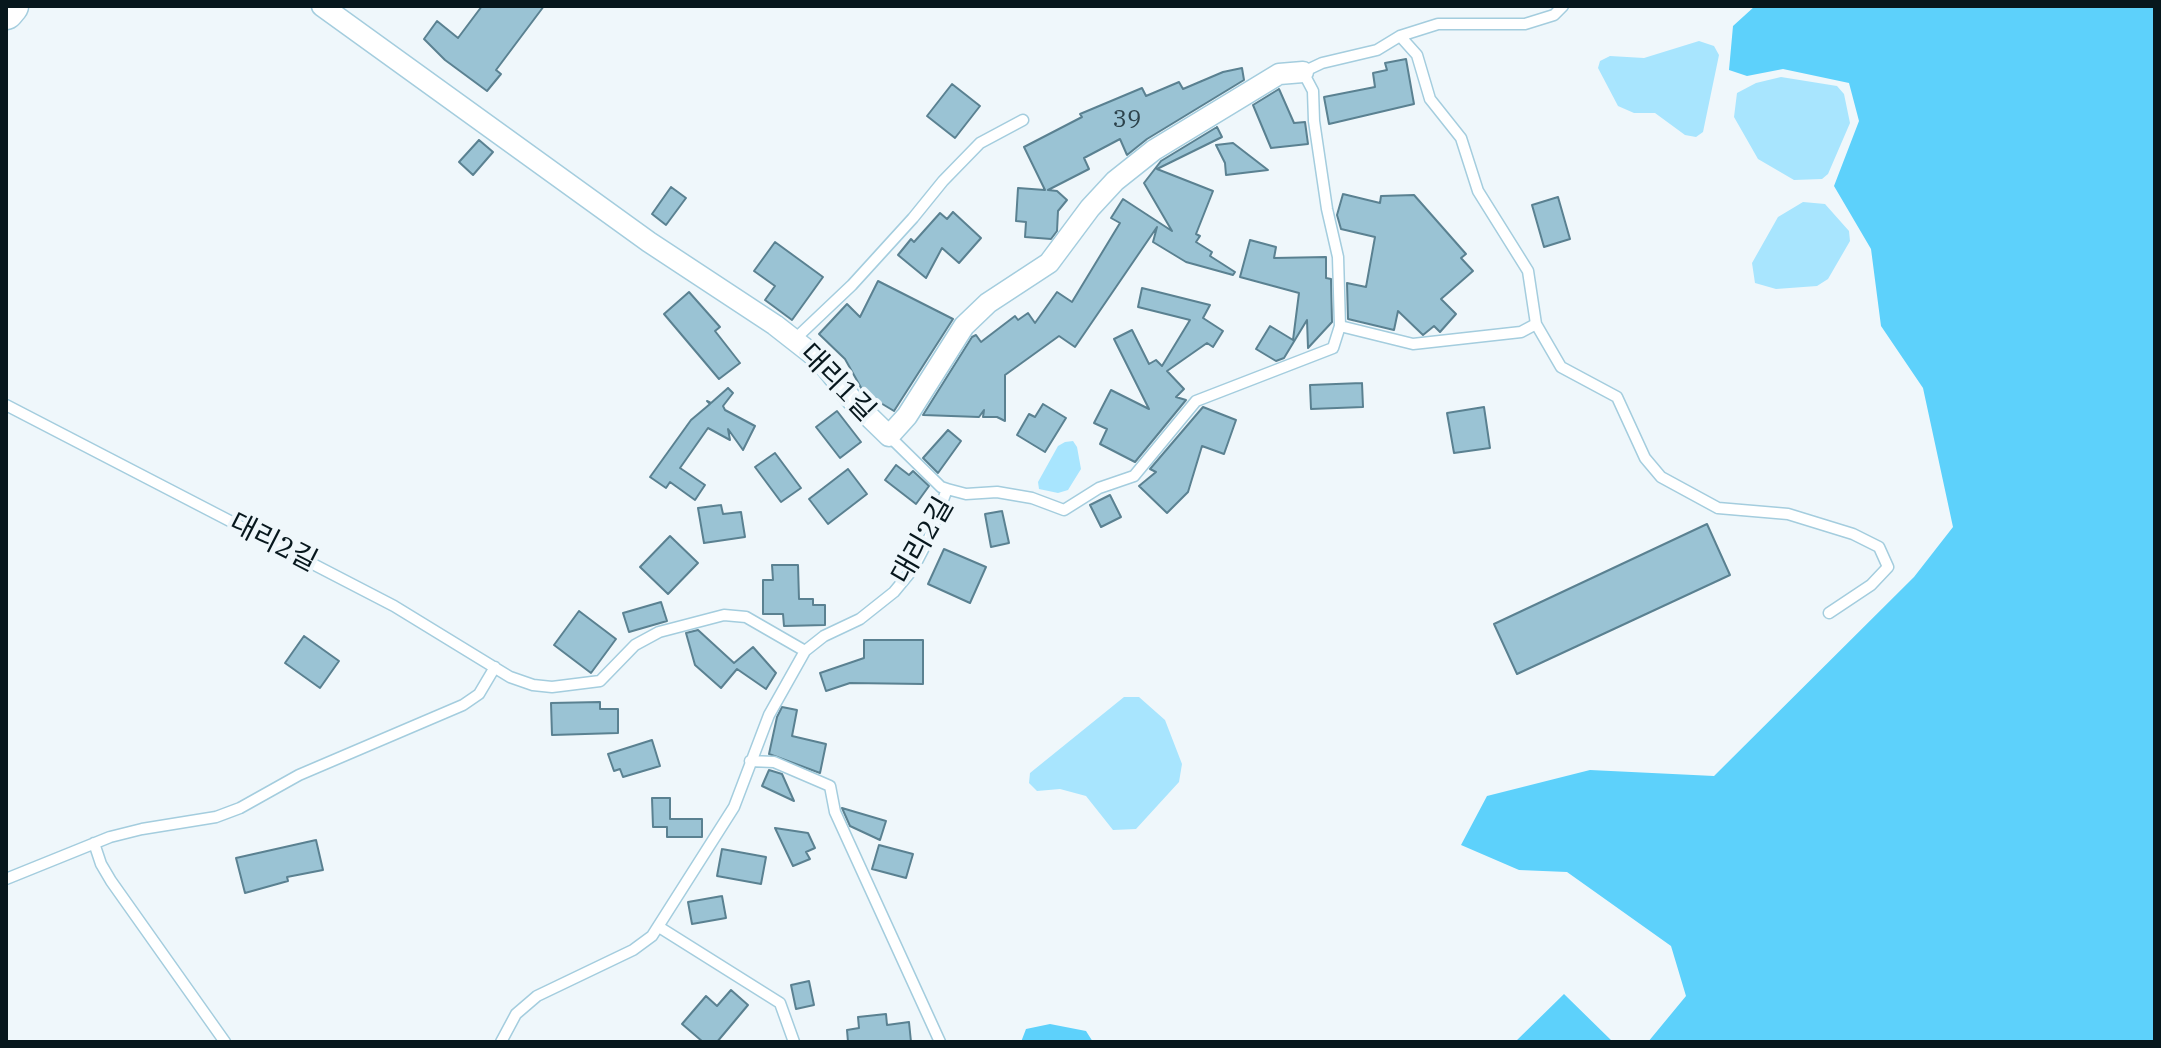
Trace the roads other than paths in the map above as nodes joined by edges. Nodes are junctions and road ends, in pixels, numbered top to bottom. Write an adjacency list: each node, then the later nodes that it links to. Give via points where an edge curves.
1 (11, 6): 4 (highway)
2 (322, 6): 10 (street, 대리1길)
3 (1563, 6): 5 (lane, via 1554,15 1525,24 1438,24)
4 (6, 12)
5 (1400, 36): 6 (lane, via 1377,50); 8 (lane, via 1417,55 1430,99 1461,138 1478,191 1528,271)
6 (1303, 72): 9 (lane, via 1313,91 1338,257); 12 (street, 대리1길, via 1279,74 1187,128 1115,181 1049,263 988,303 964,326)
7 (1023, 120): 10 (lane, via 980,143 852,285)
8 (1536, 324): 9 (lane, via 1521,332 1413,344); 14 (lane, via 1561,367 1617,397 1645,458 1661,477 1718,508 1788,514 1879,547 1888,567)
9 (1340, 326): 13 (lane, 대리2길, via 1333,348 1196,401 1134,476 1099,488 1064,510 1032,498)
10 (794, 340): 12 (street, 대리1길, via 821,361)
11 (6, 405): 16 (lane, 대리2길, via 394,606)
12 (889, 436): 13 (lane)
13 (947, 489): 15 (lane, 대리2길, via 929,538 894,592)
14 (1829, 613)
15 (805, 651): 16 (lane, 대리2길, via 746,617 724,615 659,632 635,645 600,681 542,686); 17 (lane)
16 (495, 667): 18 (lane, via 479,694 463,705 299,775 240,808)
17 (750, 761): 20 (lane, via 734,807); 24 (lane, via 774,762 830,786 835,812)
18 (94, 843): 19 (lane); 21 (lane, via 111,881)
19 (6, 879)
20 (659, 927): 22 (lane, via 633,950 537,996 516,1014); 23 (lane, via 780,1003)
21 (225, 1042)
22 (501, 1042)
23 (794, 1042)
24 (940, 1042)

